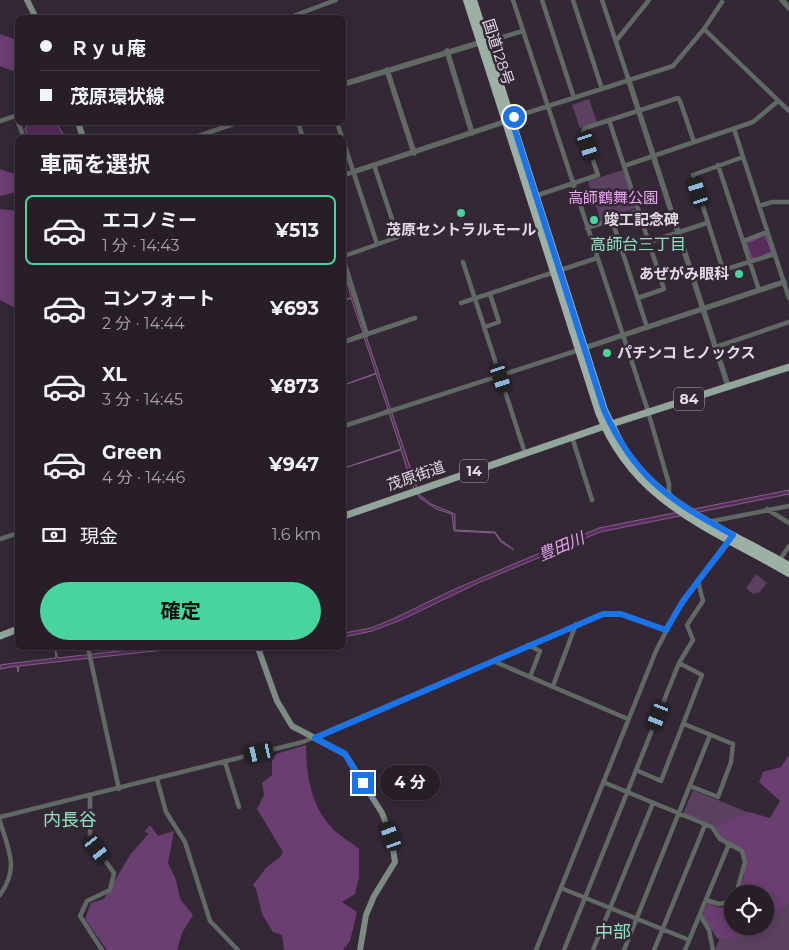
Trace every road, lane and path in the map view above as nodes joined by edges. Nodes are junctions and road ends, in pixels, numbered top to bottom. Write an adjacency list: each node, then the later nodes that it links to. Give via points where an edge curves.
1 (27, 0): 15 (main road)
2 (336, 0): 16 (street)
3 (467, 0): 20 (highway, 国道128号)
4 (473, 0): 20 (highway, 国道128号)
5 (513, 0): 18 (street)
6 (542, 0): 26 (street)
7 (573, 0): 25 (street)
8 (602, 0): 13 (street)
9 (609, 0): 13 (street)
10 (648, 0): 19 (street)
11 (782, 0): 14 (street)
12 (722, 2): 17 (street)
13 (604, 6): 19 (street)
14 (789, 8)
15 (34, 15)
16 (296, 15)
17 (704, 29): 23 (street, via 673,66); 27 (street)
18 (524, 30): 20 (street); 28 (street)
19 (616, 41): 23 (street)
20 (483, 42): 21 (street); 32 (highway, 国道128号)
21 (447, 51): 22 (street); 37 (street)
22 (387, 70): 24 (street); 41 (street)
23 (629, 82): 25 (street); 29 (street)
24 (346, 83)
25 (602, 90): 26 (street)
26 (574, 98): 28 (street)
27 (778, 101): 30 (street); 36 (street, via 753,122)
28 (548, 106): 32 (street); 49 (street)
29 (638, 110): 33 (street); 39 (street, via 680,99); 42 (street)
30 (789, 111)
31 (15, 118): 34 (street)
32 (509, 120): 37 (street); 50 (highway, 国道128号)
33 (609, 120): 46 (street); 49 (street, via 583,131 598,175)
34 (0, 121)
35 (231, 125): 38 (street)
36 (734, 130): 39 (street); 43 (street)
37 (472, 133): 41 (street)
38 (202, 135)
39 (694, 142): 42 (street)
40 (346, 149): 47 (street)
41 (414, 152): 44 (street)
42 (653, 156): 46 (street); 57 (street)
43 (743, 157): 45 (street); 52 (street)
44 (374, 165): 47 (street); 61 (street, via 398,237)
45 (718, 165): 55 (street, via 692,176); 59 (street)
46 (624, 166): 53 (street)
47 (353, 172): 48 (street); 61 (street)
48 (346, 174)
49 (573, 183): 50 (street); 56 (street)
50 (533, 197): 68 (highway, 国道128号)
51 (789, 202): 52 (street)
52 (759, 206): 58 (street)
53 (638, 211): 54 (street); 60 (street)
54 (612, 220): 56 (street); 73 (street)
55 (707, 223): 57 (street); 65 (street, via 723,270)
56 (588, 228): 64 (street)
57 (678, 232): 60 (street); 76 (street)
58 (767, 232): 59 (street); 62 (street)
59 (743, 241): 65 (street)
60 (649, 242): 73 (street, via 664,289)
61 (376, 244): 63 (street)
62 (775, 254): 65 (street); 69 (street)
63 (346, 255)
64 (598, 258): 68 (street); 82 (street)
65 (750, 261): 70 (street)
66 (463, 262): 72 (street)
67 (346, 267): 81 (street)
68 (557, 272): 71 (street); 85 (highway, 国道128号)
69 (786, 281): 70 (street); 74 (street)
70 (760, 290): 76 (street)
71 (490, 294): 72 (street); 79 (street, via 499,322)
72 (475, 298): 75 (street); 79 (street)
73 (638, 298): 80 (street)
74 (789, 298)
75 (461, 303)
76 (703, 309): 80 (street); 84 (street)
77 (415, 318): 81 (street)
78 (789, 322): 84 (street)
79 (484, 327): 87 (street)
80 (647, 327): 82 (street)
81 (367, 334): 83 (street)
82 (623, 335): 85 (street); 89 (street)
83 (346, 341)
84 (716, 347): 88 (street)
85 (582, 349): 87 (street); 91 (highway, 国道128号)
86 (789, 367): 88 (main road, 84)
87 (500, 376): 90 (street); 93 (street)
88 (728, 386): 89 (main road, 84)
89 (648, 413): 91 (main road, 84); 95 (street, via 670,484)
90 (346, 425)
91 (608, 425): 92 (main road, 茂原街道 / 14); 95 (highway, 国道128号, via 634,472)
92 (572, 437): 93 (main road, 茂原街道 / 14); 94 (street)
93 (525, 453): 98 (main road, 茂原街道 / 14)
94 (592, 500)
95 (668, 500): 99 (highway, 国道128号, via 678,503); 99 (highway, 国道128号, via 695,521)
96 (789, 506): 97 (street)
97 (767, 509): 99 (street); 100 (street)
98 (346, 515)
99 (705, 522): 102 (highway, 国道128号)
100 (789, 523)
101 (15, 534): 103 (street)
102 (732, 538): 105 (highway, 国道128号); 107 (highway, 国道128号); 108 (street)
103 (0, 539)
104 (789, 546): 105 (street)
105 (780, 561): 106 (highway, 国道128号)
106 (789, 566)
107 (789, 573)
108 (698, 580): 111 (street); 117 (street, via 704,601 687,624 693,640)
109 (576, 624): 111 (street, via 613,613); 113 (street); 119 (street)
110 (15, 630): 112 (main road)
111 (666, 630): 120 (street)
112 (0, 636)
113 (528, 645): 116 (street); 118 (street, via 540,651)
114 (88, 650): 129 (street)
115 (259, 650): 123 (main road, via 277,701 292,726)
116 (493, 661): 118 (street); 123 (street)
117 (679, 663): 121 (street, via 702,675); 125 (street)
118 (530, 676): 119 (street)
119 (553, 686): 120 (street)
120 (628, 718): 127 (street)
121 (684, 724): 122 (street); 125 (street, via 661,781)
122 (710, 735): 128 (street); 128 (street, via 732,744 731,762 718,797)
123 (315, 738): 124 (street); 151 (main road, via 345,754 382,813 396,858 366,915)
124 (225, 762): 126 (street); 133 (street)
125 (636, 770): 130 (street)
126 (157, 779): 129 (street); 150 (street, via 166,812 185,842 210,921)
127 (603, 782): 130 (street); 139 (street)
128 (690, 786): 134 (street)
129 (120, 789): 131 (street)
130 (627, 792): 132 (street); 141 (street)
131 (90, 796): 135 (street); 149 (street, via 90,839 114,873 110,890 87,901 80,916)
132 (653, 803): 134 (street); 144 (street)
133 (239, 807)
134 (679, 814): 136 (street); 146 (street)
135 (0, 819): 140 (street, via 12,868)
136 (705, 824): 137 (street, via 715,829 720,839); 147 (street)
137 (729, 844): 138 (street, via 742,851 745,862); 142 (street)
138 (739, 885)
139 (561, 888): 141 (street); 152 (street)
140 (0, 895)
141 (584, 898): 144 (street); 153 (street)
142 (706, 900): 143 (street); 145 (street)
143 (724, 903)
144 (610, 908): 146 (street); 154 (street)
145 (700, 915): 148 (street); 158 (street, via 709,930)
146 (636, 919): 147 (street); 155 (street)
147 (662, 929): 148 (street); 156 (street)
148 (689, 940): 157 (street)
149 (102, 950)
150 (238, 950)
151 (360, 950)
152 (536, 950)
153 (564, 950)
154 (593, 950)
155 (624, 950)
156 (654, 950)
157 (685, 950)
158 (713, 950)

